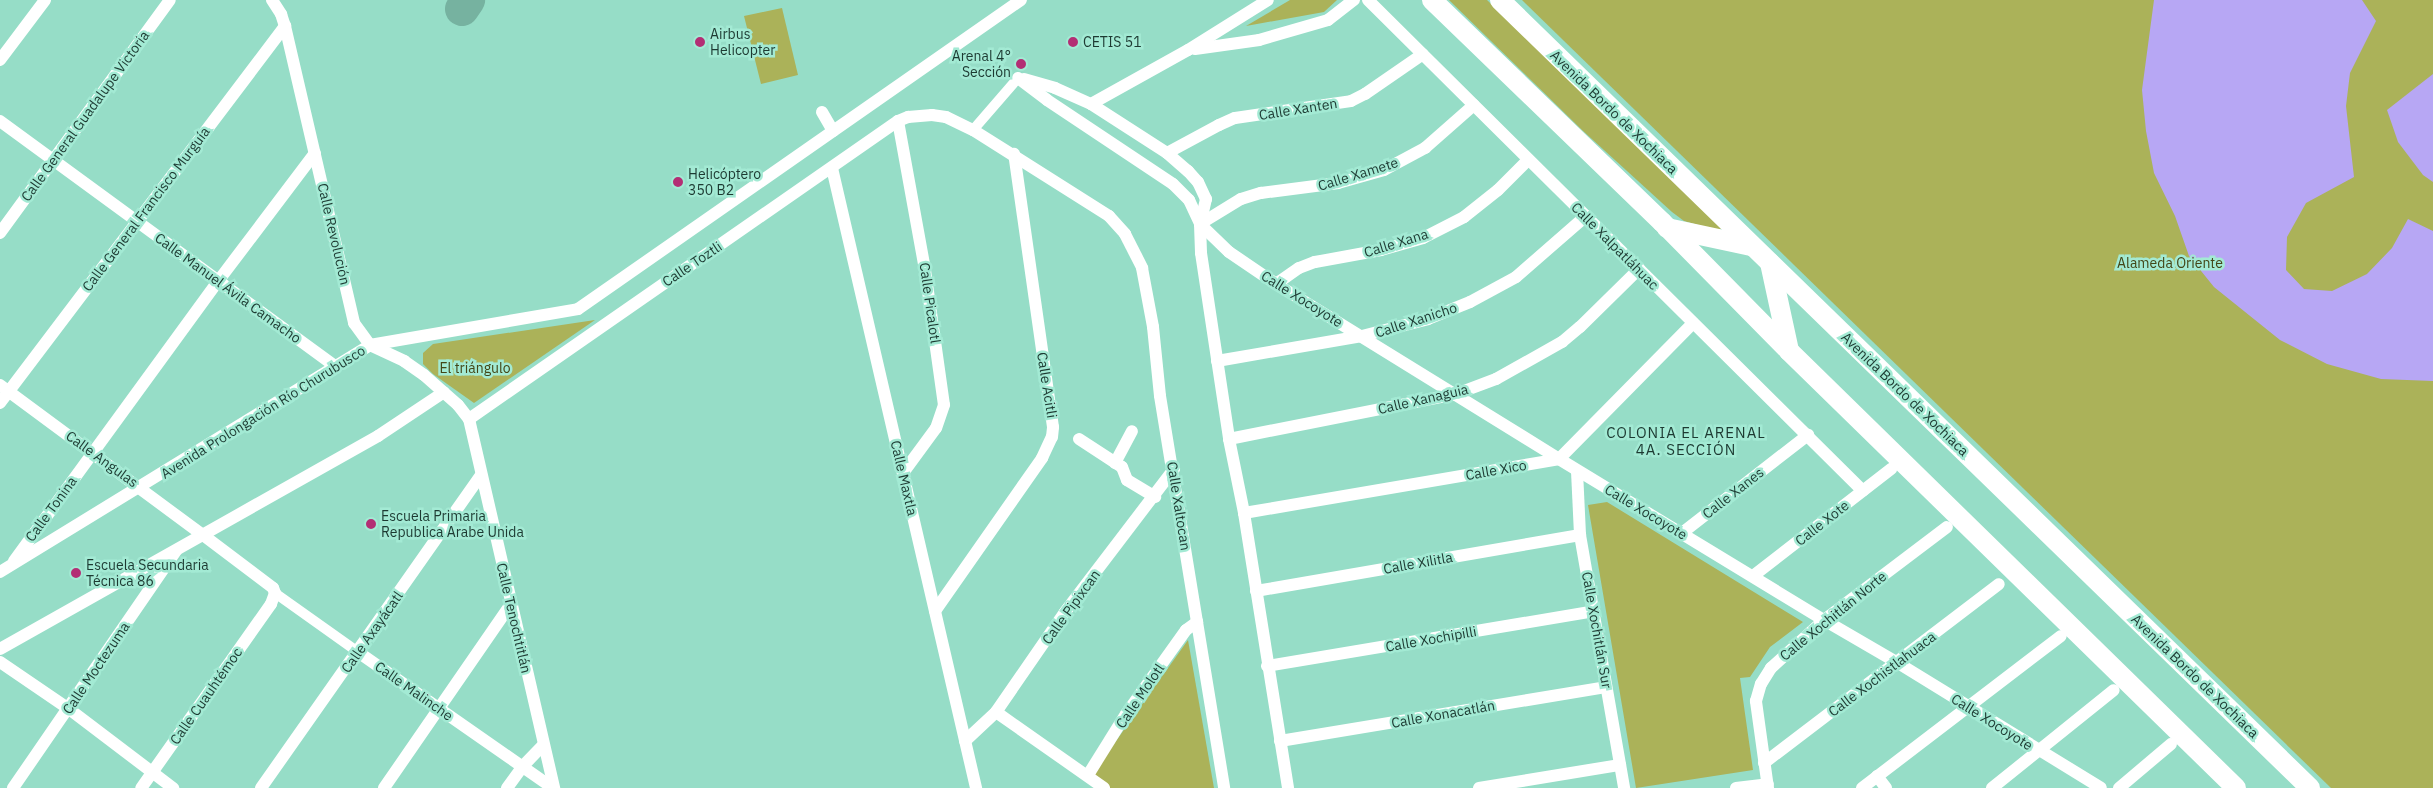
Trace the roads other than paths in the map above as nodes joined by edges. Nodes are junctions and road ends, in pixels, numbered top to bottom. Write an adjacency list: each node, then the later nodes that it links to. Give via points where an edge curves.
1 (45, 0): 13 (street)
2 (170, 0): 25 (street, Calle General Guadalupe Victoria)
3 (272, 0): 10 (street, Calle Revolución)
4 (1021, 0): 21 (street, Avenida Prolongación Río Churubusco)
5 (1268, 0): 11 (street)
6 (1354, 0): 11 (street, via 1328,20 1259,40)
7 (1368, 0): 12 (street, Calle Xalpatláhuac)
8 (1432, 0): 31 (main road)
9 (1500, 1): 33 (main road, Avenida Bordo de Xochiaca)
10 (284, 26): 22 (street, Calle Revolución); 29 (street, Calle General Francisco Murguía)
11 (1188, 50): 15 (street)
12 (1423, 54): 16 (street, Calle Xalpatláhuac); 23 (street, Calle Xanten, via 1351,101 1235,118)
13 (0, 60)
14 (1018, 78): 15 (street, via 1055,88); 20 (street); 30 (street, Calle Xocoyote, via 1173,184 1189,200)
15 (1091, 104): 23 (street)
16 (1474, 105): 26 (street, Calle Xalpatláhuac); 30 (street, Calle Xamete, via 1426,148 1384,170 1338,183 1241,198)
17 (822, 112): 21 (street)
18 (0, 121): 25 (street, Calle Manuel Ávila Camacho)
19 (898, 121): 20 (street, Calle Toztli, via 919,116 946,117); 27 (street, Calle Toztli); 59 (street, Calle Picalotl, via 925,270 944,405 936,428)
20 (973, 130): 24 (street)
21 (833, 131): 40 (street, Avenida Prolongación Río Churubusco, via 578,309)
22 (316, 153): 36 (street, Calle Tonina); 40 (street, Calle Revolución, via 354,323)
23 (1167, 153): 30 (street, via 1198,182 1206,199)
24 (1014, 154): 57 (street, Calle Xaltocan, via 1093,204 1121,229 1142,268); 77 (street, Calle Acitli, via 1052,437 1042,458)
25 (54, 159): 29 (street, Calle Manuel Ávila Camacho); 32 (street, Calle General Guadalupe Victoria)
26 (1528, 160): 28 (street, Calle Xalpatláhuac); 37 (street, Calle Xana, via 1498,190 1464,216 1423,238 1315,262 1299,268)
27 (832, 168): 48 (street, Calle Toztli); 59 (street, Calle Maxtla)
28 (1586, 216): 35 (street, Calle Xalpatláhuac); 39 (street, Calle Xanicho, via 1516,277 1492,291 1428,319)
29 (137, 221): 36 (street, Calle Manuel Ávila Camacho); 44 (street, Calle General Francisco Murguía)
30 (1200, 224): 37 (street, Calle Xocoyote, via 1229,252); 42 (street, via 1201,253)
31 (1667, 228): 33 (main road); 41 (main road)
32 (0, 233)
33 (1751, 246): 34 (main road, Avenida Bordo de Xochiaca)
34 (1770, 263): 41 (main road); 124 (main road, Avenida Bordo de Xochiaca)
35 (1638, 269): 38 (street, Calle Xalpatláhuac); 46 (street, Calle Xanaguia, via 1562,342 1496,379)
36 (219, 280): 43 (street, Calle Manuel Ávila Camacho); 53 (street, Calle Tonina)
37 (1276, 284): 39 (street, Calle Xocoyote)
38 (1693, 323): 50 (street, Calle Xalpatláhuac); 54 (street)
39 (1362, 336): 42 (street, Calle Xanicho); 46 (street, Calle Xocoyote)
40 (370, 345): 43 (street, Avenida Prolongación Río Churubusco); 45 (street, Calle Revolución, via 404,361)
41 (1789, 351): 123 (main road)
42 (1217, 361): 52 (street)
43 (336, 367): 61 (street, Avenida Prolongación Río Churubusco)
44 (4, 388): 47 (street, Calle General Francisco Murguía); 53 (street, Calle Angulas)
45 (444, 392): 48 (street, Calle Revolución); 67 (street, via 378,436)
46 (1456, 394): 52 (street, Calle Xanaguia); 54 (street, Calle Xocoyote)
47 (0, 403)
48 (468, 419): 60 (street, Calle Tenochtitlán)
49 (1132, 431): 55 (street)
50 (1808, 435): 62 (street, Calle Xalpatláhuac); 66 (street, Calle Xanes)
51 (1079, 439): 55 (street)
52 (1229, 439): 64 (street)
53 (92, 452): 61 (street, Calle Angulas); 70 (street, Calle Tonina)
54 (1559, 459): 58 (street, Calle Xocoyote); 64 (street, Calle Xico)
55 (1115, 463): 63 (street, via 1122,467 1128,481)
56 (1891, 469): 62 (street, Calle Xote)
57 (1174, 470): 63 (street, Calle Pipixcan); 79 (street, Calle Xaltocan)
58 (1578, 471): 66 (street, Calle Xocoyote); 68 (street, Calle Xochitlán Sur)
59 (903, 473): 77 (street, Calle Maxtla)
60 (481, 475): 75 (street, Calle Tenochtitlán); 82 (street, Calle Axayácatl)
61 (141, 487): 67 (street, Calle Angulas); 70 (street, Avenida Prolongación Río Churubusco)
62 (1863, 491): 71 (street, Calle Xote)
63 (1155, 497): 91 (street, Calle Pipixcan, via 1065,612)
64 (1244, 513): 73 (street)
65 (1947, 527): 78 (street, Calle Xochitlán Norte)
66 (1682, 533): 71 (street, Calle Xocoyote)
67 (203, 535): 69 (street); 74 (street, Calle Malinche, via 269,585)
68 (1580, 535): 73 (street, Calle Xilitla); 76 (street, Calle Xochitlán Sur)
69 (178, 548): 81 (street); 89 (street, Calle Moctezuma)
70 (5, 570)
71 (1753, 576): 78 (street, Calle Xocoyote)
72 (1999, 584): 84 (street, Calle Xochistlahuaca)
73 (1256, 591): 85 (street)
74 (273, 599): 82 (street, Calle Malinche); 100 (street, Calle Cuauhtémoc)
75 (511, 604): 90 (street); 95 (street, Calle Tenochtitlán)
76 (1594, 611): 85 (street, Calle Xochipilli); 86 (street, Calle Xochitlán Sur)
77 (935, 612): 93 (street, Calle Maxtla)
78 (1824, 620): 84 (street, Calle Xocoyote); 97 (street, Calle Xochitlán Norte, via 1771,668 1761,684 1756,701)
79 (1197, 622): 101 (street, Calle Molotl, via 1186,630 1138,697); 113 (street, Calle Xaltocan)
80 (2061, 636): 88 (street)
81 (0, 649)
82 (358, 652): 90 (street, Calle Malinche); 107 (street, Calle Axayácatl)
83 (0, 662): 89 (street)
84 (1898, 663): 88 (street, Calle Xocoyote); 97 (street, Calle Xochistlahuaca)
85 (1267, 666): 92 (street)
86 (1606, 687): 92 (street, Calle Xonacatlán); 98 (street, Calle Xochitlán Sur)
87 (2114, 690): 96 (street)
88 (1969, 706): 96 (street, Calle Xocoyote); 102 (street)
89 (68, 709): 100 (street); 104 (street, Calle Moctezuma)
90 (440, 709): 99 (street, Calle Malinche); 108 (street)
91 (996, 712): 93 (street, Calle Pipixcan); 101 (street)
92 (1280, 741): 114 (street)
93 (965, 742): 111 (street, Calle Maxtla)
94 (2171, 744): 122 (street)
95 (543, 745): 99 (street); 110 (street, Calle Tenochtitlán)
96 (2040, 751): 120 (street); 121 (street, Calle Xocoyote)
97 (1764, 763): 103 (street, Calle Xochitlán Norte)
98 (1620, 765): 115 (street); 116 (street, Calle Xochitlán Sur)
99 (522, 766): 109 (street); 110 (street, Calle Malinche)
100 (152, 772): 105 (street, Calle Cuauhtémoc); 106 (street)
101 (1088, 775): 112 (street)
102 (1877, 776): 118 (street); 119 (street)
103 (1768, 786): 117 (street)
104 (13, 788)
105 (141, 788)
106 (173, 788)
107 (261, 788)
108 (384, 788)
109 (507, 788)
110 (553, 788)
111 (976, 788)
112 (1104, 788)
113 (1224, 788)
114 (1288, 788)
115 (1479, 788)
116 (1624, 788)
117 (1736, 788)
118 (1862, 788)
119 (1886, 788)
120 (1992, 788)
121 (2101, 788)
122 (2119, 788)
123 (2236, 788)
124 (2310, 788)

